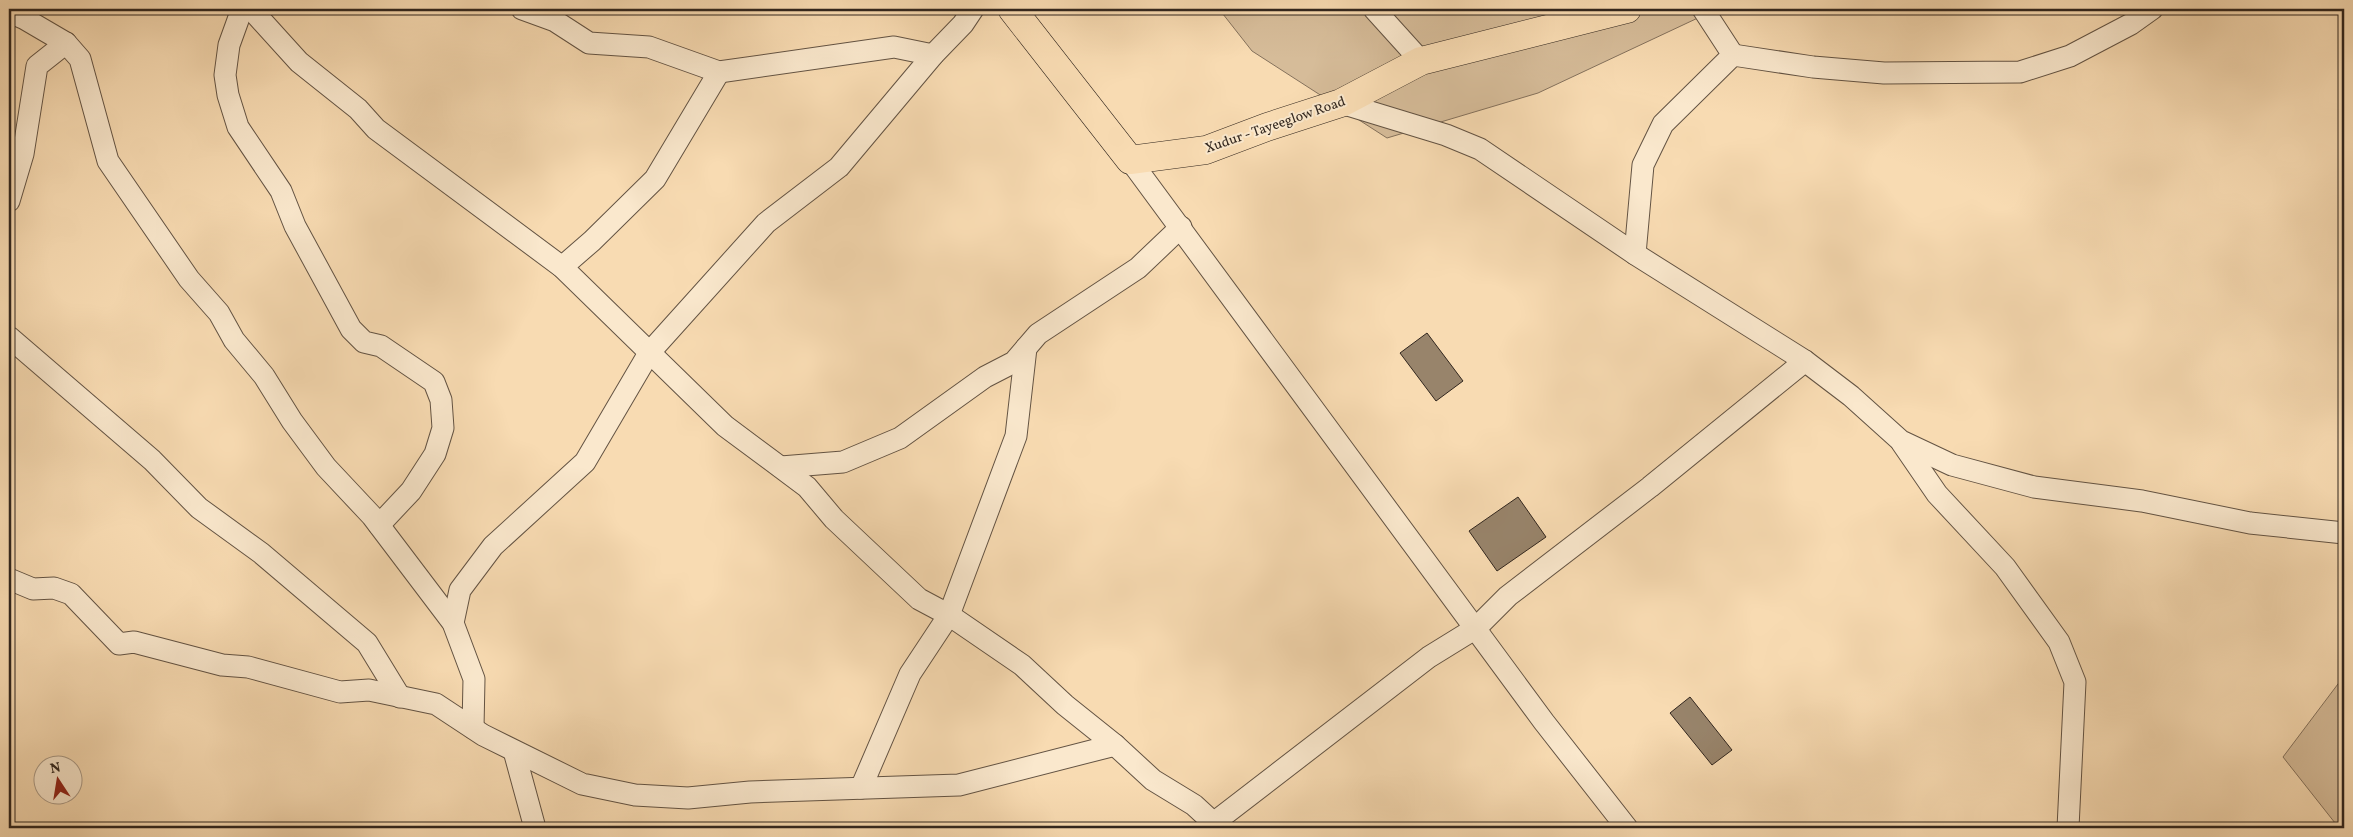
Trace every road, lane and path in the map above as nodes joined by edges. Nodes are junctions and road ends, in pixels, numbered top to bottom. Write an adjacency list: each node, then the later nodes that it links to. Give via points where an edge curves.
1 (242, 9): 28 (street, via 229,45 225,75 238,127 281,191 295,226 351,328 364,342 381,346 434,382 441,400 444,428 435,454 411,491)
2 (251, 9): 21 (street, via 299,62 358,109 376,129)
3 (522, 9): 15 (street, via 555,21 589,43 649,47)
4 (973, 9): 12 (street)
5 (1012, 9): 17 (main road)
6 (1374, 9): 14 (street)
7 (1627, 9): 14 (main road, Xudur - Tayeeglow Road)
8 (1703, 9): 13 (street)
9 (2152, 9): 13 (street, via 2131,24 2070,56 2020,72 1884,73)
10 (9, 12): 11 (street)
11 (66, 43): 18 (street, via 37,66 23,154); 28 (street, via 80,59 108,161 189,279 220,313 234,340 264,376 292,422 326,467)
12 (933, 55): 15 (street, via 894,47); 24 (street, via 839,167 766,223)
13 (1733, 55): 20 (street, via 1663,124 1643,166)
14 (1421, 60): 16 (main road, Xudur - Tayeeglow Road)
15 (719, 72): 21 (street, via 655,179)
16 (1341, 103): 17 (main road, Xudur - Tayeeglow Road, via 1206,150); 20 (street, via 1446,135 1480,149)
17 (1130, 160): 19 (street)
18 (9, 201)
19 (1180, 226): 23 (street, via 1138,268 1038,334); 33 (street)
20 (1635, 254): 25 (street)
21 (562, 266): 24 (street)
22 (9, 336): 34 (street, via 152,460 199,508 261,553 367,643)
23 (1026, 348): 27 (street, via 1014,362 985,377 900,438 843,462); 31 (street, via 1016,436)
24 (649, 353): 27 (street, via 725,426); 32 (street, via 584,462 493,546 460,590)
25 (1805, 362): 26 (street, via 1851,396); 33 (street, via 1508,596)
26 (1901, 440): 29 (street, via 1952,465 2034,486 2142,501 2250,523); 42 (street, via 1937,494 2006,568 2059,642 2075,682)
27 (781, 467): 31 (street, via 807,487 834,519 920,599)
28 (379, 525): 32 (street)
29 (2344, 533)
30 (9, 579): 34 (street, via 33,588 54,588 71,594 120,644 134,642 222,665 248,667 340,692 369,690)
31 (949, 616): 36 (street, via 1022,665); 38 (street, via 910,674)
32 (453, 623): 35 (street, via 474,680)
33 (1476, 628): 39 (street, via 1429,657); 41 (street)
34 (400, 697): 35 (street, via 436,704)
35 (473, 728): 37 (street)
36 (1115, 745): 38 (street, via 959,785); 39 (street, via 1153,780 1194,805)
37 (514, 751): 38 (street, via 582,784 635,795 688,798); 40 (street)
38 (860, 788)
39 (1213, 826)
40 (535, 828)
41 (1626, 828)
42 (2068, 828)

